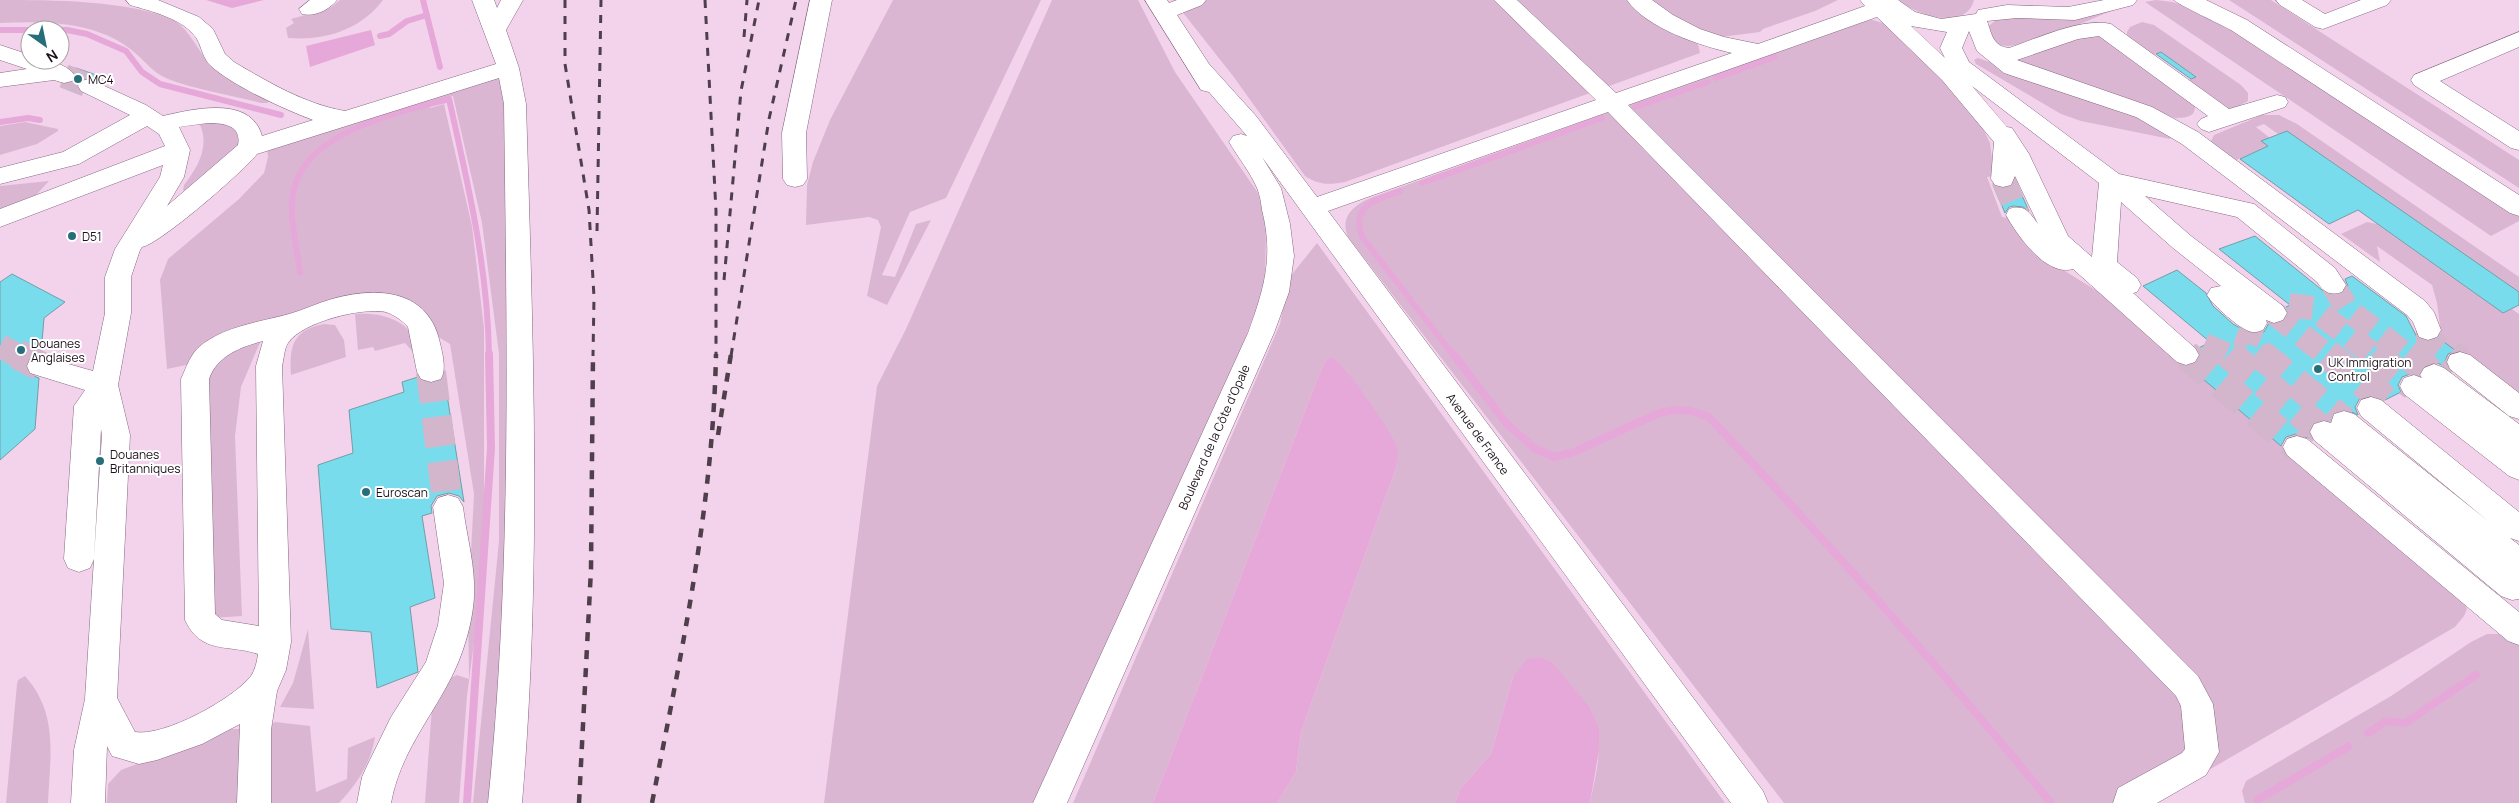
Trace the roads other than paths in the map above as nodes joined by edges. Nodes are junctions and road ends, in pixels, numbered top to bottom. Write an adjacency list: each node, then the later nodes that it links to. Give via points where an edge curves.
1 (137, 0): 34 (lane, via 159,7 200,29 220,62 247,79 324,116)
2 (483, 0): 18 (lane)
3 (512, 0): 18 (lane)
4 (821, 0): 43 (lane, via 794,133)
5 (1195, 0): 16 (lane)
6 (1504, 0): 32 (lane)
7 (1638, 0): 20 (lane, via 1694,36 1716,44)
8 (2036, 0): 9 (lane)
9 (2081, 0)
10 (2126, 0): 17 (lane, via 2080,13 2009,10)
11 (2185, 0): 47 (lane, via 2239,25)
12 (2215, 0): 46 (lane)
13 (2287, 0): 14 (lane, via 2323,22)
14 (2380, 0)
15 (1879, 3): 17 (lane, via 1924,24); 20 (lane); 38 (lane, via 1950,75)
16 (1160, 6): 25 (lane)
17 (1978, 15): 22 (lane, via 1984,46); 31 (lane, via 1951,48 1960,66)
18 (495, 30): 24 (lane)
19 (2519, 39): 39 (lane, via 2422,80)
20 (1757, 51): 32 (lane)
21 (0, 52): 27 (lane)
22 (1993, 52): 35 (lane, via 2010,55 2075,33 2104,29); 37 (lane, via 2012,68 2144,112)
23 (0, 65): 27 (lane)
24 (508, 68): 34 (lane); 76 (lane, via 515,104 522,437 520,594)
25 (1201, 69): 48 (lane, Avenue de France, via 1248,121); 77 (lane, Boulevard de la Côte d'Opale, via 1224,116 1262,173 1272,196 1281,256 1276,292 1261,333)
26 (0, 71): 27 (lane)
27 (57, 75): 28 (lane); 30 (lane)
28 (0, 78)
29 (89, 86): 36 (lane)
30 (0, 87)
31 (1990, 90): 38 (lane); 45 (lane)
32 (1611, 102): 48 (lane); 79 (lane, via 2187,686 2197,704 2202,752 2194,764 2130,800)
33 (2277, 102): 35 (lane)
34 (344, 118): 40 (lane)
35 (2227, 119): 37 (lane, via 2206,124)
36 (153, 120): 40 (lane, via 198,115 236,119 246,124 251,136); 41 (lane, via 168,129); 42 (lane, via 71,158)
37 (2190, 138): 55 (lane, via 2416,308 2425,319)
38 (2006, 141): 44 (lane); 52 (lane, via 2017,154 2058,240)
39 (2519, 142)
40 (250, 148): 51 (lane)
41 (178, 150): 50 (lane); 51 (lane, via 172,177)
42 (0, 176)
43 (795, 179)
44 (2002, 179)
45 (2111, 180): 45 (lane, via 2166,249 2270,315 2276,303); 52 (lane, via 2104,265 2195,342 2195,350); 53 (lane, via 2245,210 2326,275)
46 (2519, 197)
47 (2519, 207)
48 (1312, 208): 78 (lane, Avenue de France)
49 (2018, 215): 52 (lane, via 2033,237 2051,254)
50 (0, 218)
51 (128, 249): 59 (lane, via 118,277 118,312)
52 (2106, 284)
53 (2333, 285)
54 (295, 322): 58 (lane, via 328,309 362,303 391,303 414,316 424,333); 70 (lane, via 278,338 269,366); 70 (lane, via 234,339 201,364 195,380 200,620 214,633)
55 (2428, 330)
56 (2460, 362): 60 (lane)
57 (40, 366): 59 (lane)
58 (431, 372)
59 (104, 385): 72 (lane, via 88,406 92,566)
60 (2519, 408)
61 (2519, 440): 63 (lane, via 2424,381)
62 (2296, 447): 69 (lane)
63 (2519, 468)
64 (2519, 506): 66 (lane, via 2378,404)
65 (448, 507): 75 (lane, via 459,584 454,625 440,668 403,728 379,777)
66 (2519, 529)
67 (2519, 563): 68 (lane, via 2334,427 2512,587)
68 (2519, 586)
69 (2519, 631)
70 (275, 642): 71 (lane, via 272,668)
71 (261, 688): 72 (lane, via 235,712 142,748 124,745); 74 (lane)
72 (101, 699): 73 (lane, via 90,750)
73 (88, 803)
74 (254, 803)
75 (374, 803)
76 (505, 803)
77 (1050, 803)
78 (1751, 803)
79 (2130, 803)

